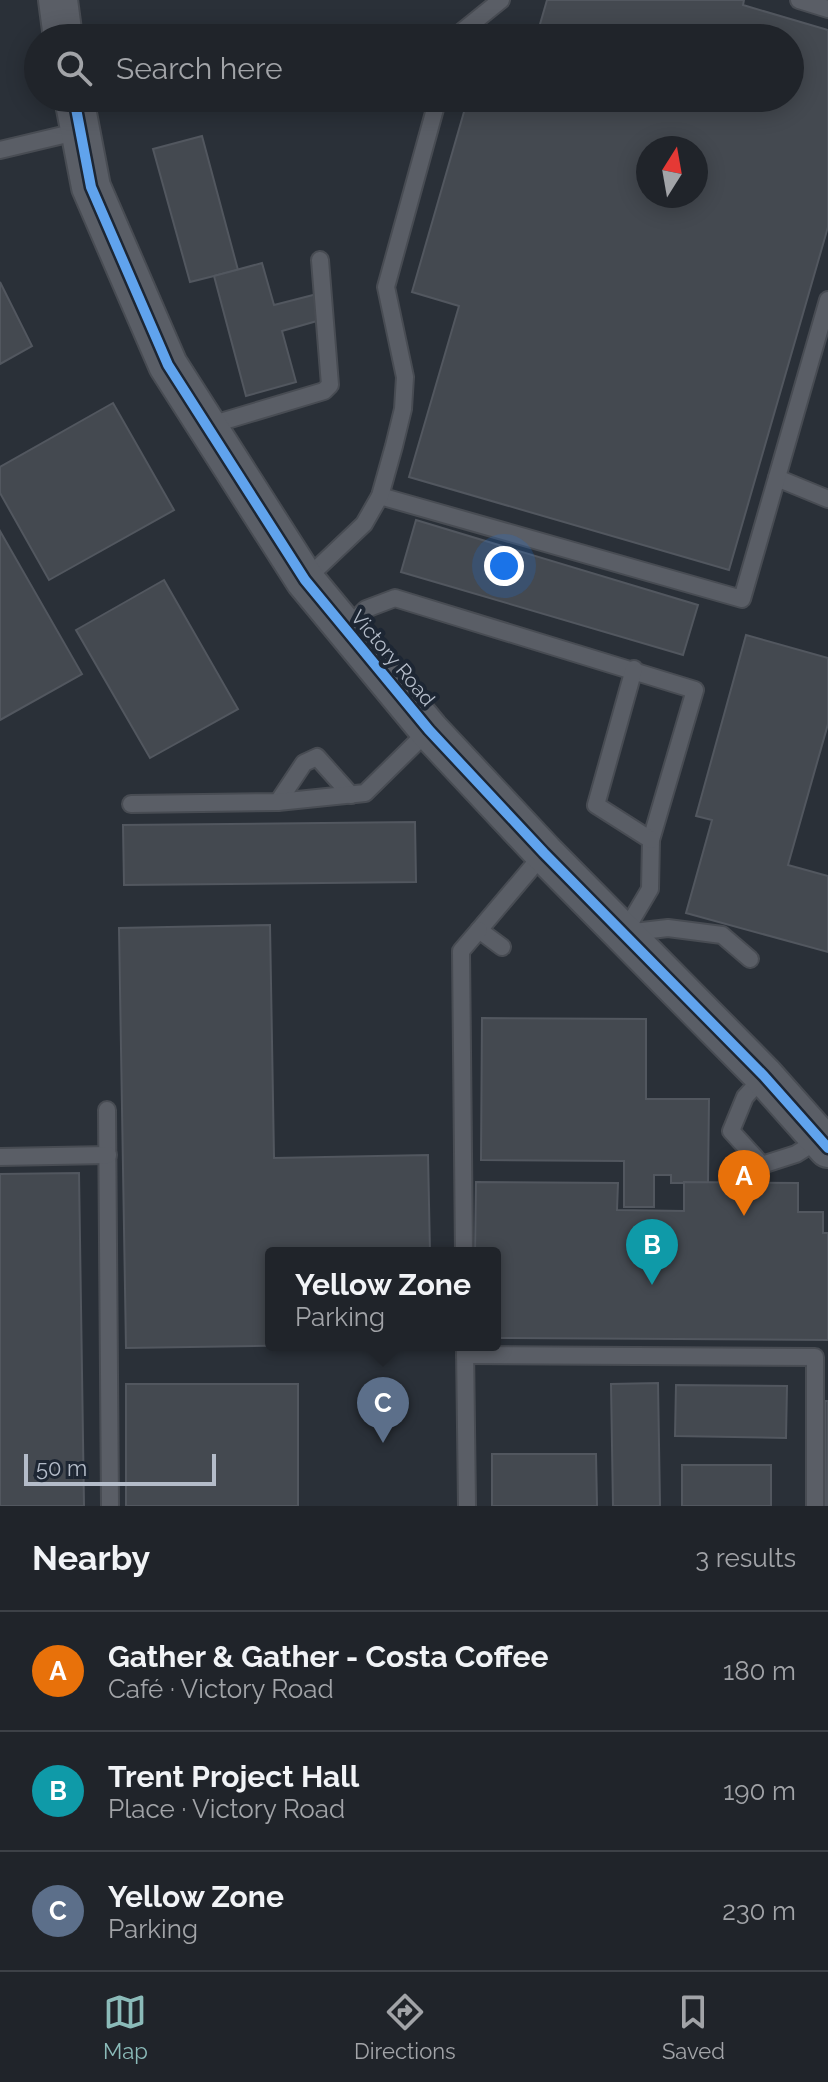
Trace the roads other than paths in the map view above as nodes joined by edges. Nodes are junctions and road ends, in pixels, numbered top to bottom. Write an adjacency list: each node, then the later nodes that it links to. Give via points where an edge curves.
1 (58, 0): 5 (street)
2 (501, 0): 6 (lane)
3 (799, 0): 4 (lane)
4 (828, 9)
5 (61, 24)
6 (471, 24)
7 (434, 112): 14 (lane, via 386,287 405,377 403,409)
8 (77, 115): 9 (lane); 12 (street, Victory Road, via 97,201 168,365)
9 (0, 150)
10 (320, 260): 12 (lane, via 330,385)
11 (828, 300): 13 (lane)
12 (207, 426): 16 (street, Victory Road)
13 (777, 478): 14 (lane, via 742,599); 15 (lane)
14 (380, 496): 16 (lane, via 364,524)
15 (828, 499)
16 (305, 580): 17 (street, Victory Road)
17 (346, 630): 18 (lane, via 366,609 395,598); 19 (street, Victory Road)
18 (634, 669): 23 (lane, via 596,805); 23 (lane, via 695,690)
19 (429, 730): 20 (lane, via 365,793); 24 (street, Victory Road)
20 (351, 795): 21 (lane); 21 (lane, via 317,757 304,763)
21 (278, 802): 22 (lane)
22 (131, 804)
23 (651, 840): 26 (lane, via 650,889)
24 (544, 853): 25 (lane); 26 (street, Victory Road)
25 (479, 930): 27 (lane); 34 (lane, via 461,951)
26 (624, 933): 28 (lane, via 668,928 722,935); 29 (street, Victory Road)
27 (502, 947)
28 (750, 959)
29 (764, 1076): 31 (street, Victory Road); 31 (lane, via 745,1097 731,1131 762,1165 796,1154)
30 (107, 1110): 32 (lane)
31 (820, 1133)
32 (108, 1155): 33 (lane); 37 (lane)
33 (0, 1157)
34 (464, 1247)
35 (465, 1351): 38 (lane)
36 (501, 1351): 39 (lane, via 815,1357)
37 (110, 1506)
38 (467, 1506)
39 (815, 1506)

